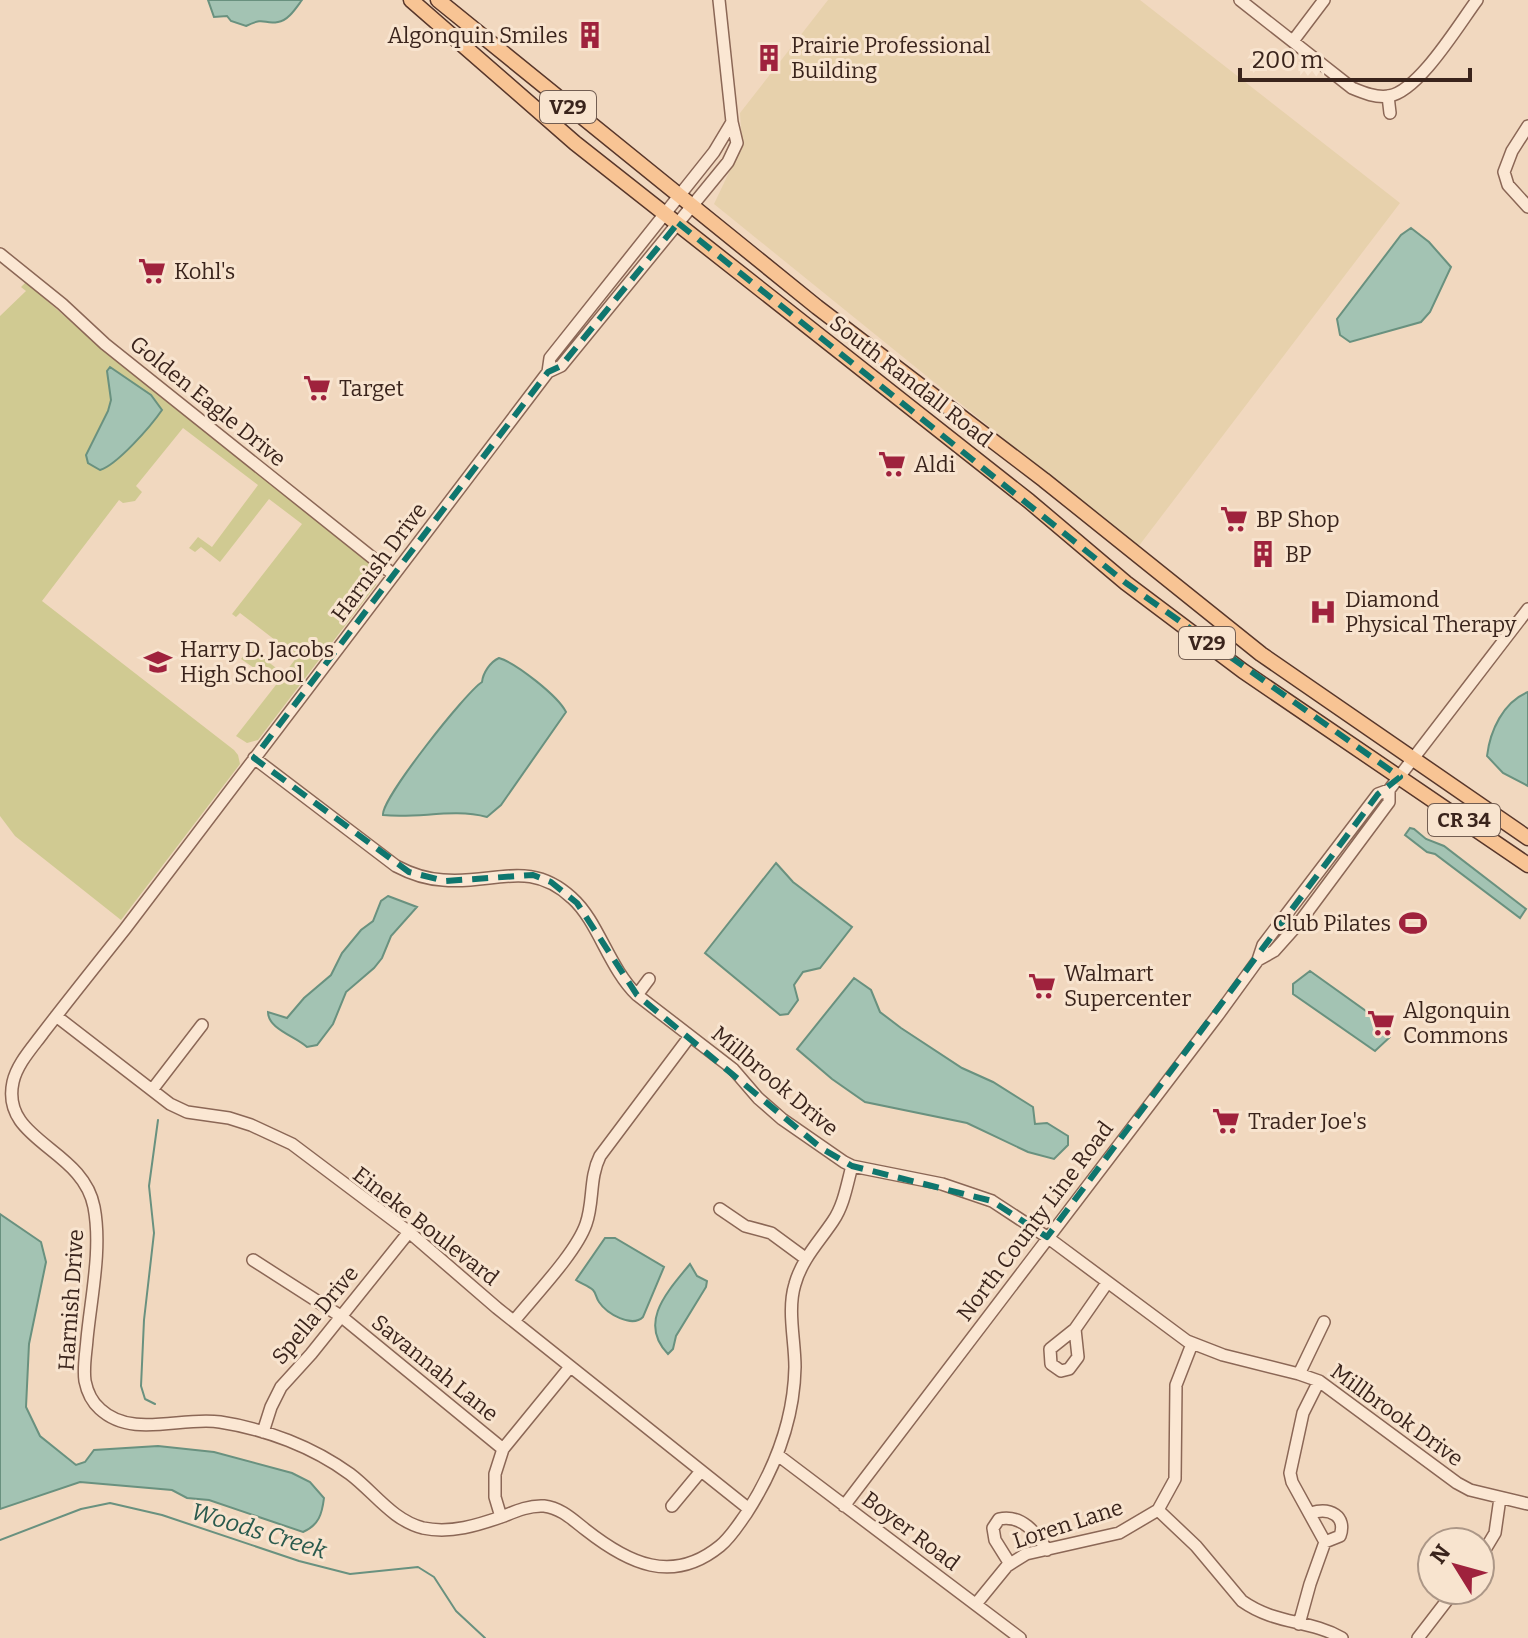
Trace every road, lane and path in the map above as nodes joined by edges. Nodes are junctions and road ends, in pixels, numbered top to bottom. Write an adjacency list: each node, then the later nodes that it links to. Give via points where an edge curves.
1 (411, 0): 15 (main road, South Randall Road / V29, via 575,143)
2 (438, 0): 12 (main road, South Randall Road / V29)
3 (719, 0): 10 (street, Harnish Drive)
4 (1240, 0): 7 (street)
5 (1324, 0): 7 (street)
6 (1477, 0): 8 (street, via 1417,78)
7 (1293, 41): 8 (street, via 1352,88)
8 (1388, 96): 9 (street)
9 (1390, 113)
10 (732, 122): 12 (street, Harnish Drive); 13 (street, Harnish Drive, via 737,143 733,152)
11 (1528, 126): 14 (street, via 1504,172 1508,185)
12 (679, 194): 13 (main road, South Randall Road / V29); 15 (street, Harnish Drive)
13 (694, 205): 16 (street, Harnish Drive); 22 (main road, South Randall Road / V29, via 1261,654)
14 (1528, 207)
15 (665, 212): 16 (main road, South Randall Road / V29); 18 (street, Harnish Drive, via 550,358)
16 (678, 223): 18 (street, Harnish Drive, via 561,366); 23 (main road, South Randall Road / V29, via 1126,583 1243,671)
17 (0, 254): 19 (street, Golden Eagle Drive)
18 (548, 372): 19 (street, Harnish Drive)
19 (394, 575): 21 (street, Harnish Drive)
20 (1528, 609): 22 (street, North County Line Road)
21 (254, 758): 27 (street, Millbrook Drive, via 409,872 445,881 533,875 551,882 577,903); 28 (street, Harnish Drive)
22 (1414, 758): 23 (street, North County Line Road); 24 (main road, CR 34)
23 (1400, 777): 25 (main road, CR 34); 35 (street, North County Line Road, via 1389,790 1389,802 1299,923 1274,951 1258,960)
24 (1528, 838)
25 (1528, 865)
26 (649, 979): 27 (street)
27 (637, 995): 30 (street, Millbrook Drive)
28 (56, 1016): 31 (street, Eineke Boulevard); 47 (street, Harnish Drive, via 18,1068 12,1096 21,1124 70,1163 93,1201 97,1228 84,1374 89,1392 101,1411 126,1424 218,1422)
29 (202, 1025): 31 (street)
30 (690, 1036): 32 (street, Millbrook Drive, via 733,1069 782,1119); 40 (street, via 604,1151 593,1177 587,1224)
31 (152, 1090): 34 (street, Eineke Boulevard, via 187,1112 229,1118 281,1138)
32 (852, 1166): 35 (street, Millbrook Drive, via 963,1190 992,1201); 36 (street, Harnish Drive, via 838,1213)
33 (720, 1209): 36 (street, via 745,1226 771,1233)
34 (409, 1232): 39 (street, Spella Drive); 40 (street, Eineke Boulevard)
35 (1047, 1237): 38 (street, Millbrook Drive); 54 (street, North County Line Road)
36 (805, 1258): 49 (street, Harnish Drive, via 793,1293 795,1372)
37 (253, 1260): 39 (street, Savannah Lane)
38 (1107, 1283): 42 (street); 43 (street, Millbrook Drive)
39 (342, 1317): 47 (street, Spella Drive, via 281,1387); 48 (street, Savannah Lane)
40 (514, 1321): 44 (street, Eineke Boulevard)
41 (1324, 1322): 45 (street)
42 (1075, 1329)
43 (1192, 1344): 45 (street, Millbrook Drive); 56 (street, Loren Lane, via 1176,1385 1175,1479)
44 (570, 1367): 48 (street); 50 (street, Eineke Boulevard)
45 (1299, 1374): 46 (street, Millbrook Drive)
46 (1319, 1381): 51 (street, Millbrook Drive, via 1457,1483); 57 (street, via 1303,1413 1290,1464 1292,1482)
47 (263, 1432): 58 (street, Harnish Drive, via 347,1472 394,1514 416,1526 458,1529)
48 (503, 1449): 58 (street, via 495,1485)
49 (779, 1456): 54 (street, Boyer Road); 55 (street, Harnish Drive)
50 (701, 1471): 53 (street); 55 (street, Eineke Boulevard)
51 (1500, 1498): 52 (street, Millbrook Drive); 59 (street)
52 (1528, 1504)
53 (672, 1506)
54 (844, 1506): 63 (street, Boyer Road)
55 (749, 1509): 58 (street, Harnish Drive, via 720,1546 689,1564 665,1567 622,1557 548,1506)
56 (1158, 1510): 61 (street, Loren Lane, via 1119,1533); 65 (street, via 1242,1601)
57 (1311, 1513): 60 (street); 60 (street, via 1328,1511 1341,1518 1340,1536)
58 (501, 1517)
59 (1496, 1526)
60 (1325, 1542): 65 (street)
61 (1047, 1550): 62 (street, Loren Lane); 62 (street, via 1022,1522 999,1519 993,1528 995,1540)
62 (1010, 1564): 63 (street, Loren Lane)
63 (976, 1604): 66 (street, Boyer Road)
64 (1443, 1606): 68 (street)
65 (1299, 1624): 67 (street)
66 (1020, 1638)
67 (1342, 1638)
68 (1418, 1638)

